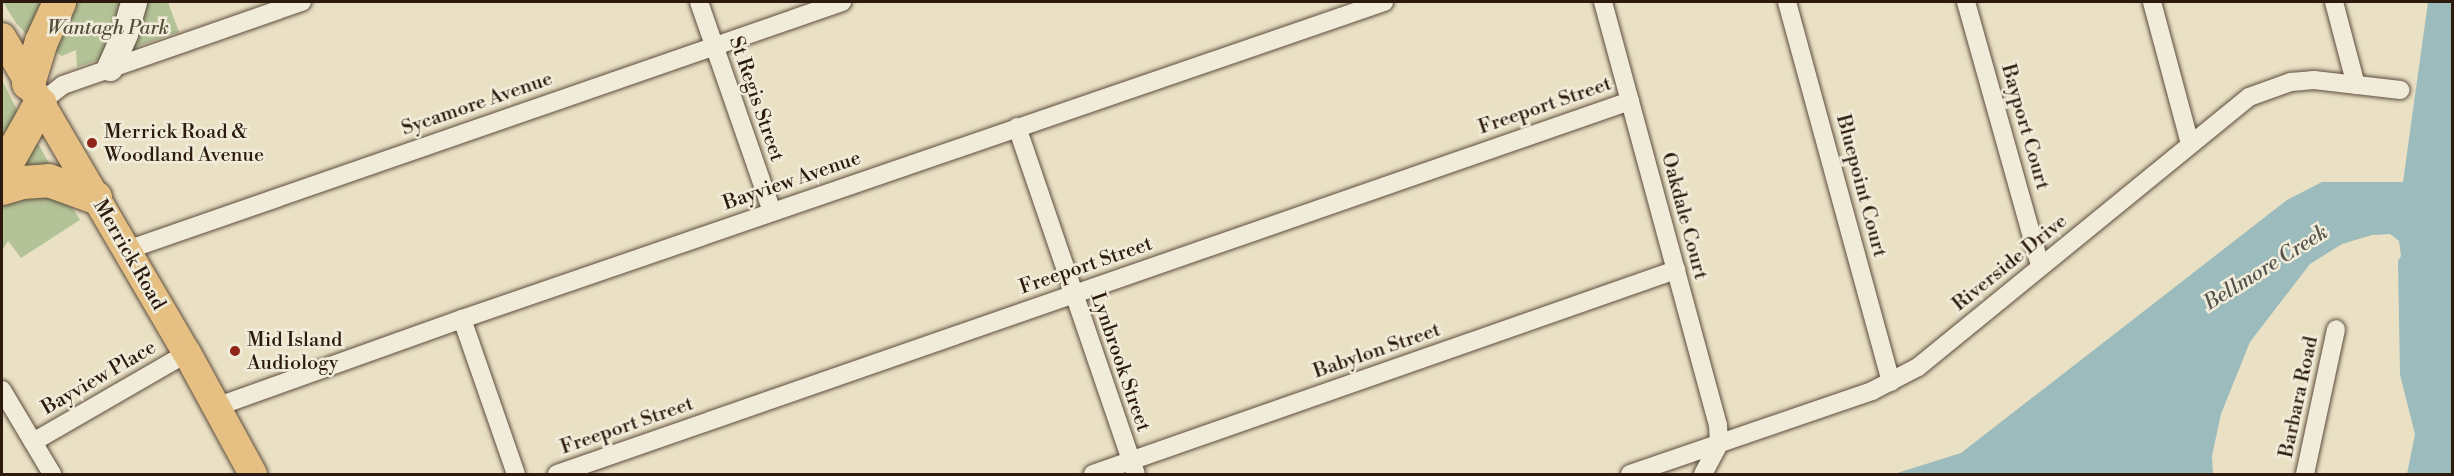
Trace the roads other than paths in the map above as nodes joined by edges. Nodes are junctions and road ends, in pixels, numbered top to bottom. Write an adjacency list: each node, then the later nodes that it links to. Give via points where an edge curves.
1 (59, 2): 18 (highway, via 41,40)
2 (134, 2): 15 (street)
3 (302, 2): 15 (street)
4 (699, 2): 14 (street, St Regis Street)
5 (842, 2): 14 (street, Sycamore Avenue)
6 (1384, 2): 12 (street, Bayview Avenue)
7 (1603, 2): 19 (street, Oakdale Court)
8 (1787, 2): 33 (street, Bluepoint Court)
9 (1965, 2): 27 (street, Bayport Court)
10 (2152, 2): 21 (street)
11 (2334, 2): 16 (street)
12 (1337, 8): 20 (street, Bayview Avenue)
13 (2, 37): 18 (main road, Merrick Road)
14 (714, 46): 25 (street, St Regis Street); 26 (street, Sycamore Avenue)
15 (110, 68): 18 (street)
16 (2356, 85): 17 (street, Riverside Drive); 21 (street, Riverside Drive, via 2314,80 2270,88 2238,105)
17 (2400, 90)
18 (34, 93): 22 (highway, via 8,160); 24 (main road, Merrick Road)
19 (1630, 101): 28 (street, Oakdale Court); 29 (street, Freeport Street)
20 (1017, 127): 25 (street, Bayview Avenue); 29 (street, Lynbrook Street)
21 (2190, 144): 27 (street, Riverside Drive)
22 (2, 164)
23 (2, 188): 24 (highway, via 48,180)
24 (96, 197): 26 (main road, Merrick Road)
25 (772, 212): 30 (street, Bayview Avenue)
26 (127, 250): 32 (main road, Merrick Road)
27 (2040, 265): 33 (street, Riverside Drive, via 1927,360)
28 (1676, 270): 37 (street, Oakdale Court, via 1718,425); 38 (street, Babylon Street)
29 (1073, 294): 38 (street, Lynbrook Street); 42 (street, Freeport Street)
30 (462, 319): 35 (street, Bayview Avenue); 41 (street)
31 (2336, 329): 46 (street, Barbara Road)
32 (187, 353): 35 (main road, Merrick Road); 36 (street, Bayview Place)
33 (1891, 382): 37 (street, Riverside Drive)
34 (2, 390): 36 (street)
35 (216, 407): 39 (main road, Merrick Road)
36 (33, 442): 40 (street)
37 (1719, 444): 44 (street, Riverside Drive); 45 (street)
38 (1133, 468): 43 (street, Babylon Street)
39 (248, 473)
40 (52, 474)
41 (516, 474)
42 (556, 474)
43 (1093, 474)
44 (1630, 474)
45 (1703, 474)
46 (2306, 474)

